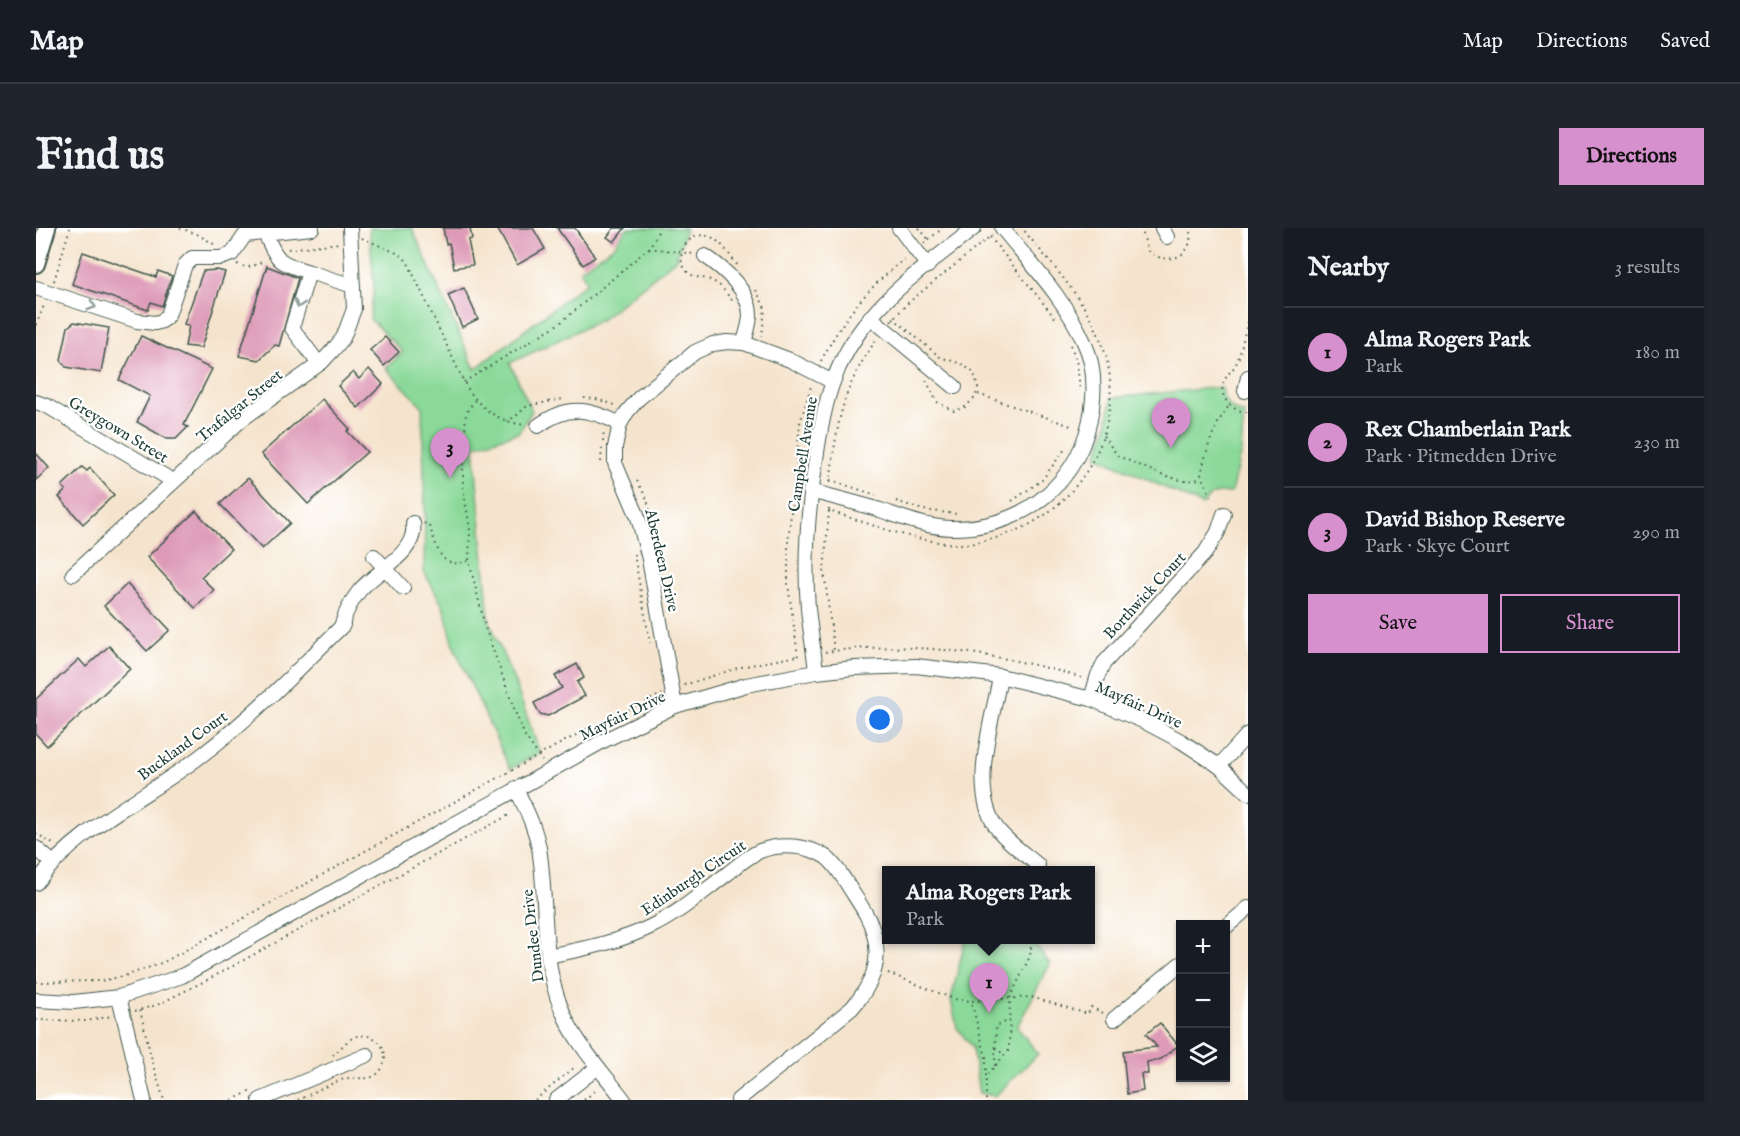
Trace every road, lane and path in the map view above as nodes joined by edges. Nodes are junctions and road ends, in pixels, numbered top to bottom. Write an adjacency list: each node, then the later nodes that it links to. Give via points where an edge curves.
1 (46, 228): 16 (main road)
2 (70, 228): 20 (path)
3 (312, 228): 11 (street)
4 (660, 228): 14 (path)
5 (899, 228): 17 (street)
6 (919, 228): 13 (path)
7 (974, 228): 17 (street, Campbell Avenue)
8 (1022, 228): 44 (path, via 1096,326 1110,380)
9 (999, 230): 12 (path); 51 (street, via 1062,304 1085,343 1094,374 1089,426 1068,471 1055,488 1028,509 972,527 924,525)
10 (351, 231): 19 (street, Trafalgar Street); 31 (path, via 407,261)
11 (265, 233): 18 (street, via 281,262); 20 (street, one-way to 11, via 137,321 155,323 168,315 185,265 192,258 221,258 232,254 245,235)
12 (990, 237): 22 (path); 25 (path, via 909,302)
13 (929, 240)
14 (649, 248): 15 (path); 31 (path, via 560,323)
15 (705, 256): 27 (street, via 744,294 750,315)
16 (36, 264)
17 (928, 266): 21 (street, Campbell Avenue)
18 (309, 272): 19 (street); 29 (street, one-way to 29, via 292,328)
19 (353, 286): 29 (street, Trafalgar Street, via 350,322 343,338)
20 (43, 290): 24 (path)
21 (870, 317): 25 (street); 30 (street, Campbell Avenue)
22 (1057, 320)
23 (1248, 322): 39 (path, via 1236,365 1222,386)
24 (36, 325)
25 (884, 329): 32 (street); 48 (path, via 862,359 841,408)
26 (762, 336): 27 (path)
27 (746, 337): 30 (street, Aberdeen Drive); 42 (street, Aberdeen Drive, via 695,352)
28 (1070, 343): 35 (path)
29 (319, 364): 49 (street, Trafalgar Street, via 241,420)
30 (831, 381): 50 (street, Campbell Avenue)
31 (464, 382): 36 (path)
32 (955, 387)
33 (36, 391): 37 (street, Greygown Street)
34 (977, 394): 41 (path, via 1074,427)
35 (1080, 394)
36 (475, 400): 43 (path, via 500,419); 62 (path, via 466,413 463,467 470,528)
37 (39, 402): 49 (street, Greygown Street)
38 (615, 405): 42 (path)
39 (1229, 405): 40 (path); 47 (path, via 1210,443)
40 (1248, 412)
41 (1077, 418)
42 (615, 421): 43 (street, via 590,410 576,410); 46 (path, via 604,429); 73 (street, Aberdeen Drive, via 615,463 638,517 646,548)
43 (538, 426)
44 (1103, 436): 47 (path, via 1118,456 1164,476 1185,481); 56 (path, via 1094,460 1064,501 1030,525 995,538 964,544 930,541)
45 (1067, 445): 55 (path, via 1042,480)
46 (602, 465)
47 (1201, 479): 53 (path)
48 (830, 480): 51 (path); 52 (path)
49 (173, 481): 64 (street, Trafalgar Street)
50 (810, 491): 51 (street); 68 (street, Campbell Avenue, via 808,607)
51 (830, 496): 56 (path)
52 (883, 497)
53 (1211, 497)
54 (895, 501): 57 (path, via 923,510)
55 (1009, 502)
56 (829, 511): 66 (path, via 824,571)
57 (965, 514)
58 (1224, 514): 72 (street, Borthwick Court, via 1205,553 1104,663)
59 (414, 526): 62 (path, via 427,524 443,558 456,563); 63 (street, Buckland Court, via 411,541)
60 (633, 550): 67 (path)
61 (374, 556): 63 (street)
62 (469, 561): 75 (path, via 492,648 525,736)
63 (385, 568): 65 (street); 81 (street, Buckland Court, via 359,591 342,626 231,732 103,820)
64 (73, 574)
65 (403, 588)
66 (834, 651)
67 (652, 653)
68 (816, 672): 69 (street, Mayfair Drive, via 916,666); 73 (street, Mayfair Drive, via 746,684)
69 (1000, 676): 72 (street, Mayfair Drive); 82 (street, via 984,764 985,800 1000,832)
70 (658, 685): 71 (path)
71 (660, 695)
72 (1091, 699): 76 (street, Mayfair Drive, via 1182,741)
73 (675, 706): 77 (street, Mayfair Drive)
74 (1248, 734): 76 (street)
75 (539, 756): 77 (path); 90 (path, via 164,962 101,981)
76 (1219, 766): 79 (street, Mayfair Drive)
77 (548, 771): 78 (street, Mayfair Drive)
78 (516, 788): 87 (street, Dundee Drive, via 540,850); 91 (street, Mayfair Drive, via 182,976)
79 (1248, 793)
80 (36, 848): 81 (street)
81 (52, 862): 83 (street, Buckland Court)
82 (1038, 865)
83 (36, 883)
84 (1248, 908): 85 (street)
85 (1230, 924)
86 (1031, 944): 92 (path, via 1030,956)
87 (548, 956): 103 (street, Dundee Drive, via 562,1011); 113 (street, Edinburgh Circuit, via 625,938 654,925 762,850 790,846 825,857 871,923 878,952 874,974 866,992 852,1008)
88 (1176, 967): 96 (street)
89 (888, 974): 94 (path, via 954,999)
90 (36, 982)
91 (119, 997): 93 (street, Mayfair Drive, via 74,1002); 106 (street)
92 (1010, 998): 94 (path); 96 (path, via 1031,997 1088,1014 1091,1007); 97 (path)
93 (36, 1000)
94 (972, 1001): 104 (path)
95 (140, 1010): 107 (path)
96 (1114, 1018)
97 (1010, 1021): 98 (path, via 996,1027); 99 (path)
98 (996, 1048): 99 (path); 102 (path)
99 (1007, 1052): 102 (path)
100 (367, 1054): 108 (street)
101 (576, 1066): 109 (path)
102 (995, 1066): 104 (path)
103 (598, 1067): 110 (street); 112 (street, Dundee Drive)
104 (987, 1075): 114 (path)
105 (596, 1090): 111 (path)
106 (144, 1100)
107 (164, 1100)
108 (260, 1100)
109 (535, 1100)
110 (556, 1100)
111 (584, 1100)
112 (624, 1100)
113 (738, 1100)
114 (986, 1100)

